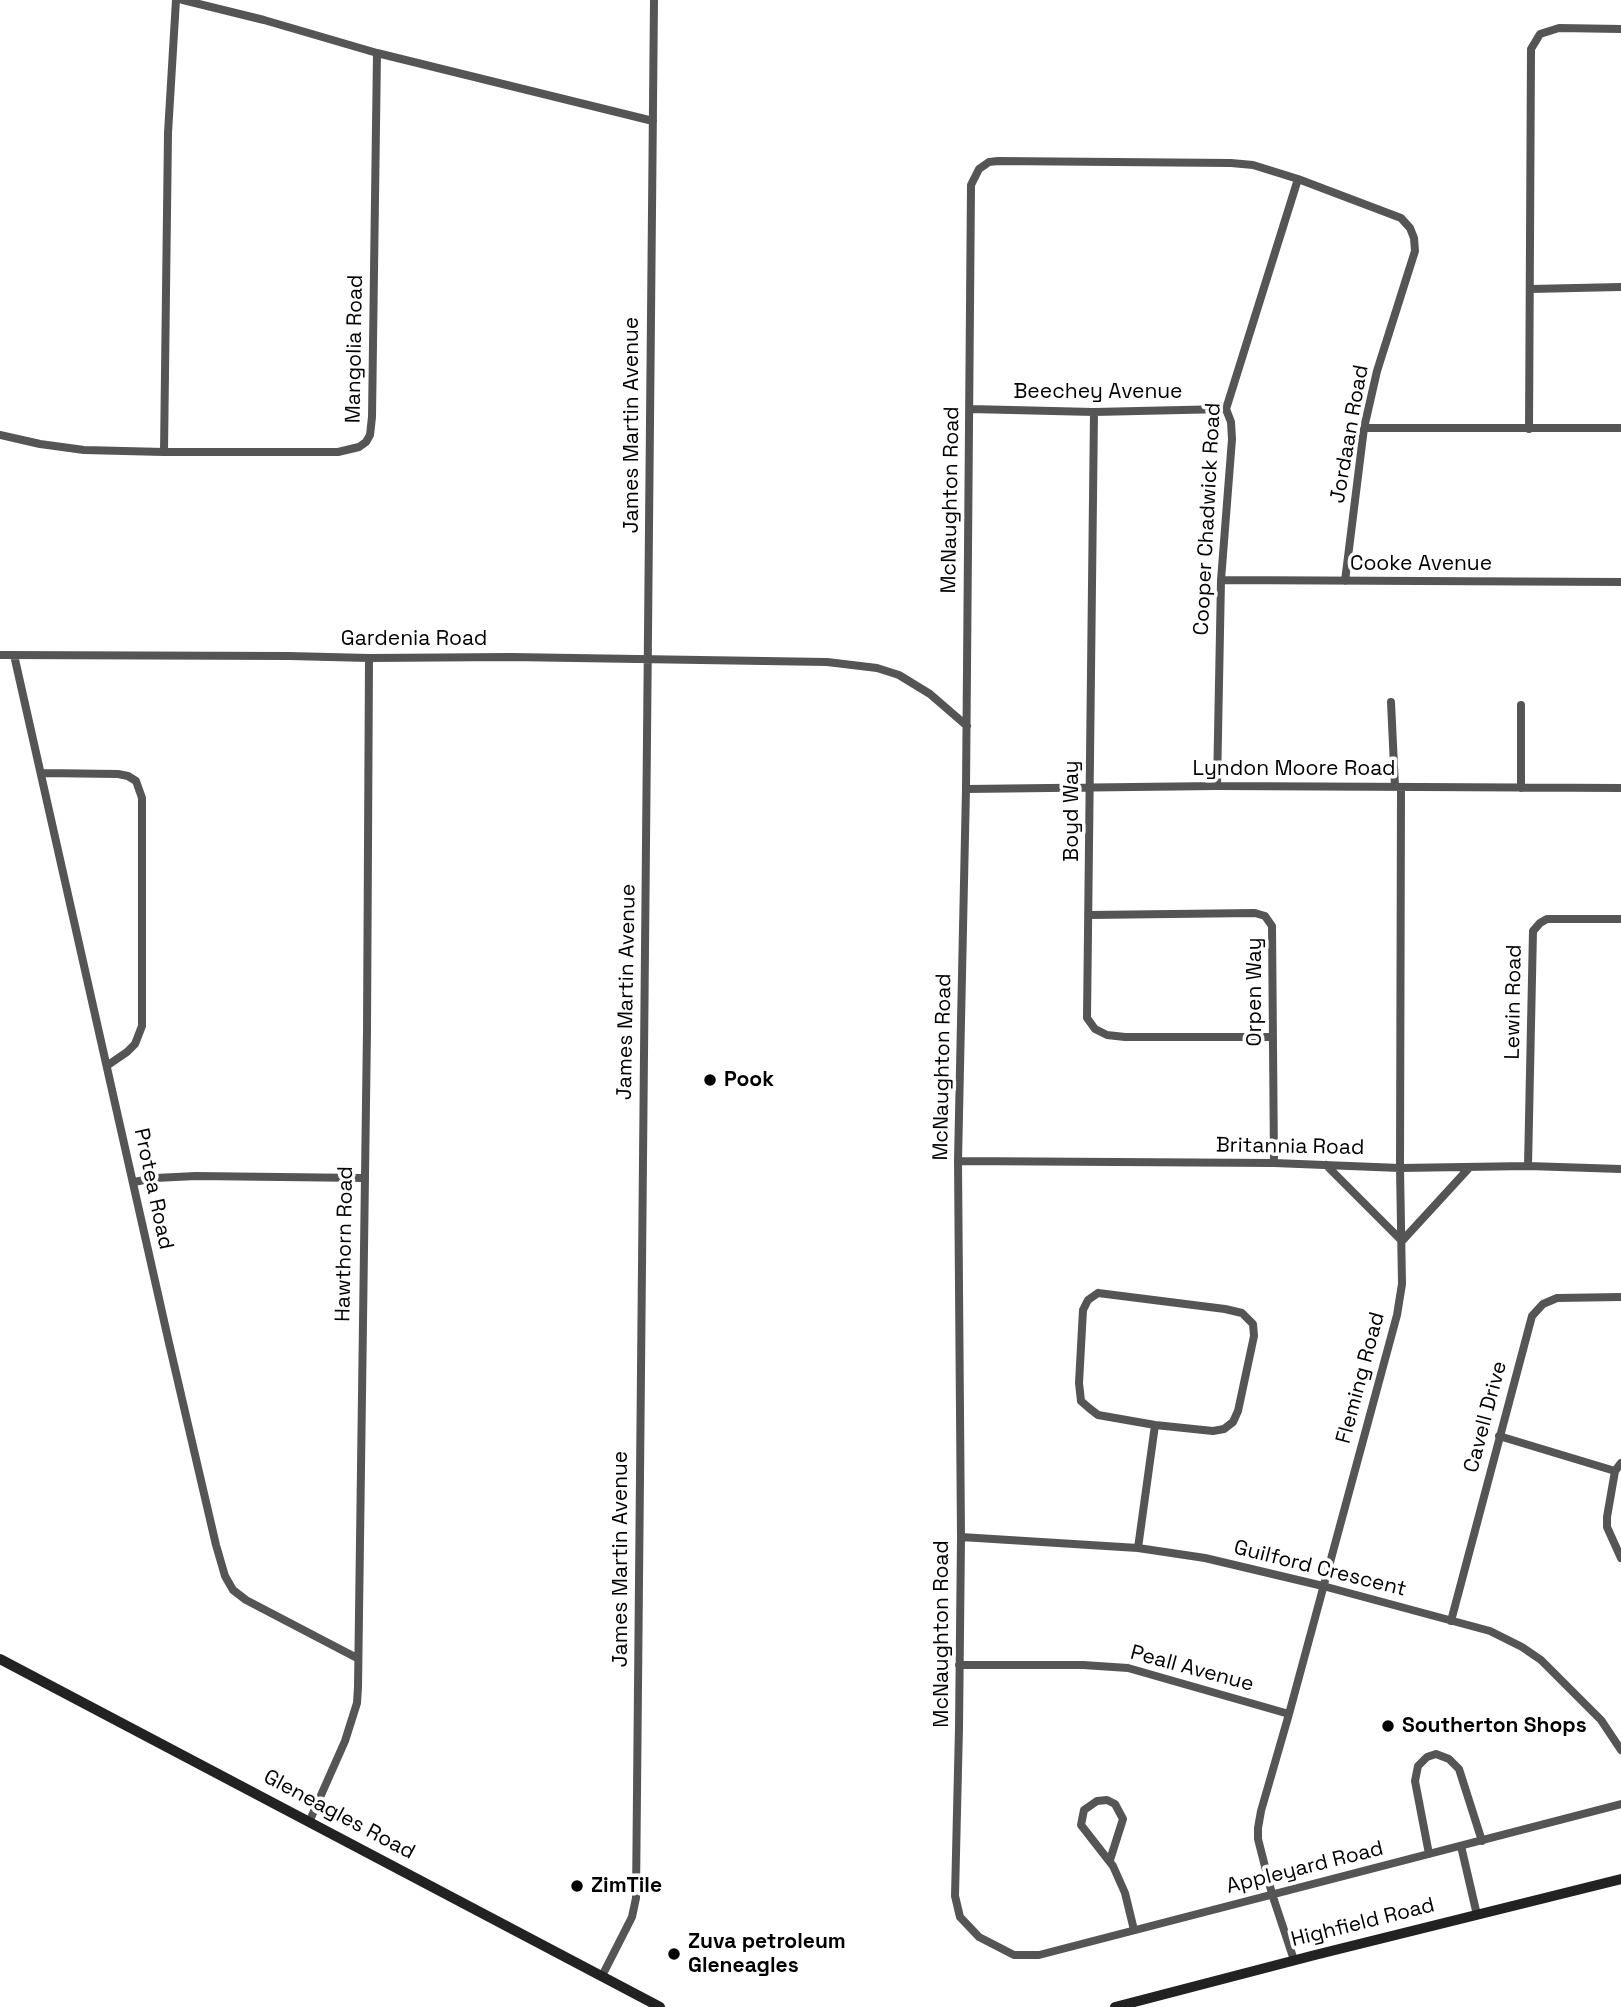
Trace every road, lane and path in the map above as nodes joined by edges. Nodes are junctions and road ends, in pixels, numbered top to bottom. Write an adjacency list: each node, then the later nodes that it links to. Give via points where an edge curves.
1 (176, 0): 17 (street, via 169,111)
2 (183, 0): 5 (street)
3 (654, 0): 6 (street, James Martin Avenue)
4 (1621, 29): 9 (street, via 1559,28 1540,34 1531,49)
5 (377, 54): 6 (street); 17 (street, Mangolia Road, via 370,435 359,447 338,452)
6 (653, 121): 24 (street, James Martin Avenue)
7 (1298, 178): 10 (street, McNaughton Road, via 1231,163 998,161 979,169 971,185); 11 (street, Cooper Chadwick Road); 13 (street, Jordaan Road, via 1401,218 1414,238 1415,251)
8 (1621, 287): 9 (street)
9 (1530, 289): 15 (street)
10 (970, 409): 12 (street, Beechey Avenue); 27 (street, McNaughton Road)
11 (1226, 409): 12 (street, Beechey Avenue); 18 (street, Cooper Chadwick Road, via 1232,439)
12 (1094, 412): 33 (street, Boyd Way)
13 (1364, 428): 15 (street); 19 (street, Jordaan Road)
14 (1621, 428): 15 (street)
15 (1529, 429)
16 (0, 435): 17 (street, Mangolia Road, via 73,449)
17 (164, 452)
18 (1221, 580): 19 (street, Cooke Avenue); 29 (street, Cooper Chadwick Road)
19 (1345, 581): 20 (street, Cooke Avenue)
20 (1621, 582)
21 (0, 654): 22 (street, Gardenia Road)
22 (14, 655): 23 (street, Gardenia Road); 28 (street, Protea Road)
23 (369, 658): 24 (street, Gardenia Road); 46 (street, Hawthorn Road)
24 (648, 659): 27 (street, Gardenia Road, via 827,662 877,668 930,694); 76 (street, James Martin Avenue, via 636,1898 632,1917)
25 (1391, 702): 30 (street, Fleming Road)
26 (1521, 705): 31 (street)
27 (967, 726): 32 (street, McNaughton Road)
28 (41, 773): 38 (street, Protea Road); 38 (street, via 128,776 136,781 142,798 141,1034 128,1052)
29 (1217, 786): 30 (street, Lyndon Moore Road); 33 (street, Lyndon Moore Road)
30 (1398, 787): 31 (street, Lyndon Moore Road); 43 (street, Fleming Road)
31 (1521, 788): 34 (street, Lyndon Moore Road)
32 (966, 789): 33 (street, Lyndon Moore Road); 39 (street, McNaughton Road)
33 (1089, 789): 35 (street, Boyd Way)
34 (1621, 789)
35 (1089, 915): 37 (street, Boyd Way, via 1087,1018 1095,1029 1125,1037); 37 (street, Orpen Way, via 1265,916 1272,926)
36 (1621, 919): 42 (street, Lewin Road, via 1547,919 1533,931)
37 (1272, 1037): 40 (street, Orpen Way)
38 (108, 1065): 47 (street, Protea Road)
39 (958, 1161): 40 (street, Britannia Road); 54 (street, McNaughton Road)
40 (1273, 1163): 41 (street, Britannia Road)
41 (1326, 1165): 43 (street, Britannia Road); 48 (street)
42 (1528, 1166): 44 (street, Britannia Road); 45 (street, Britannia Road)
43 (1400, 1168): 44 (street, Britannia Road); 48 (street, Fleming Road)
44 (1469, 1168): 48 (street)
45 (1621, 1170)
46 (364, 1178): 47 (street, via 196,1176); 59 (street, Hawthorn Road)
47 (134, 1182): 59 (street, Protea Road, via 225,1576 246,1600)
48 (1402, 1241): 57 (street, Fleming Road, via 1397,1315)
49 (1621, 1297): 51 (street, Cavell Drive, via 1557,1297 1532,1316)
50 (1155, 1426): 50 (street, via 1098,1415 1081,1401 1083,1310 1098,1293 1226,1309 1242,1313 1253,1324 1233,1422 1213,1431); 55 (street)
51 (1499, 1436): 53 (street); 58 (street, Cavell Drive)
52 (1621, 1463): 53 (street)
53 (1615, 1472): 56 (street, via 1607,1527)
54 (961, 1537): 55 (street, Guilford Crescent); 61 (street, McNaughton Road)
55 (1138, 1548): 57 (street, Guilford Crescent, via 1205,1558)
56 (1621, 1558)
57 (1323, 1586): 58 (street, Guilford Crescent); 62 (street, Fleming Road)
58 (1451, 1621): 63 (street, Guilford Crescent, via 1490,1631 1541,1660 1601,1720)
59 (357, 1658): 65 (street, Hawthorn Road, via 353,1717)
60 (0, 1659): 65 (street, Gleneagles Road)
61 (959, 1665): 62 (street, Peall Avenue, via 1128,1668); 74 (street, McNaughton Road, via 955,1896 962,1921)
62 (1289, 1714): 71 (street, Fleming Road, via 1258,1828)
63 (1621, 1750)
64 (1621, 1804): 66 (street, Appleyard Road)
65 (310, 1820): 76 (street, Gleneagles Road)
66 (1482, 1841): 67 (street, Appleyard Road); 68 (street, via 1459,1769 1436,1754 1418,1766 1415,1781)
67 (1461, 1846): 68 (street, Appleyard Road); 72 (street)
68 (1429, 1854): 71 (street, Appleyard Road)
69 (1110, 1860): 69 (street, via 1123,1819 1115,1804 1097,1801 1084,1810 1081,1825); 73 (street)
70 (1621, 1879): 72 (street, Highfield Road)
71 (1272, 1894): 73 (street, Appleyard Road); 75 (street, Fleming Road)
72 (1477, 1915): 75 (street, Highfield Road)
73 (1135, 1930): 74 (street, Appleyard Road, via 1039,1955 1014,1955)
74 (998, 1949)
75 (1294, 1960): 78 (street, Highfield Road)
76 (602, 1976): 77 (street, Gleneagles Road)
77 (660, 2007)
78 (1115, 2007)

